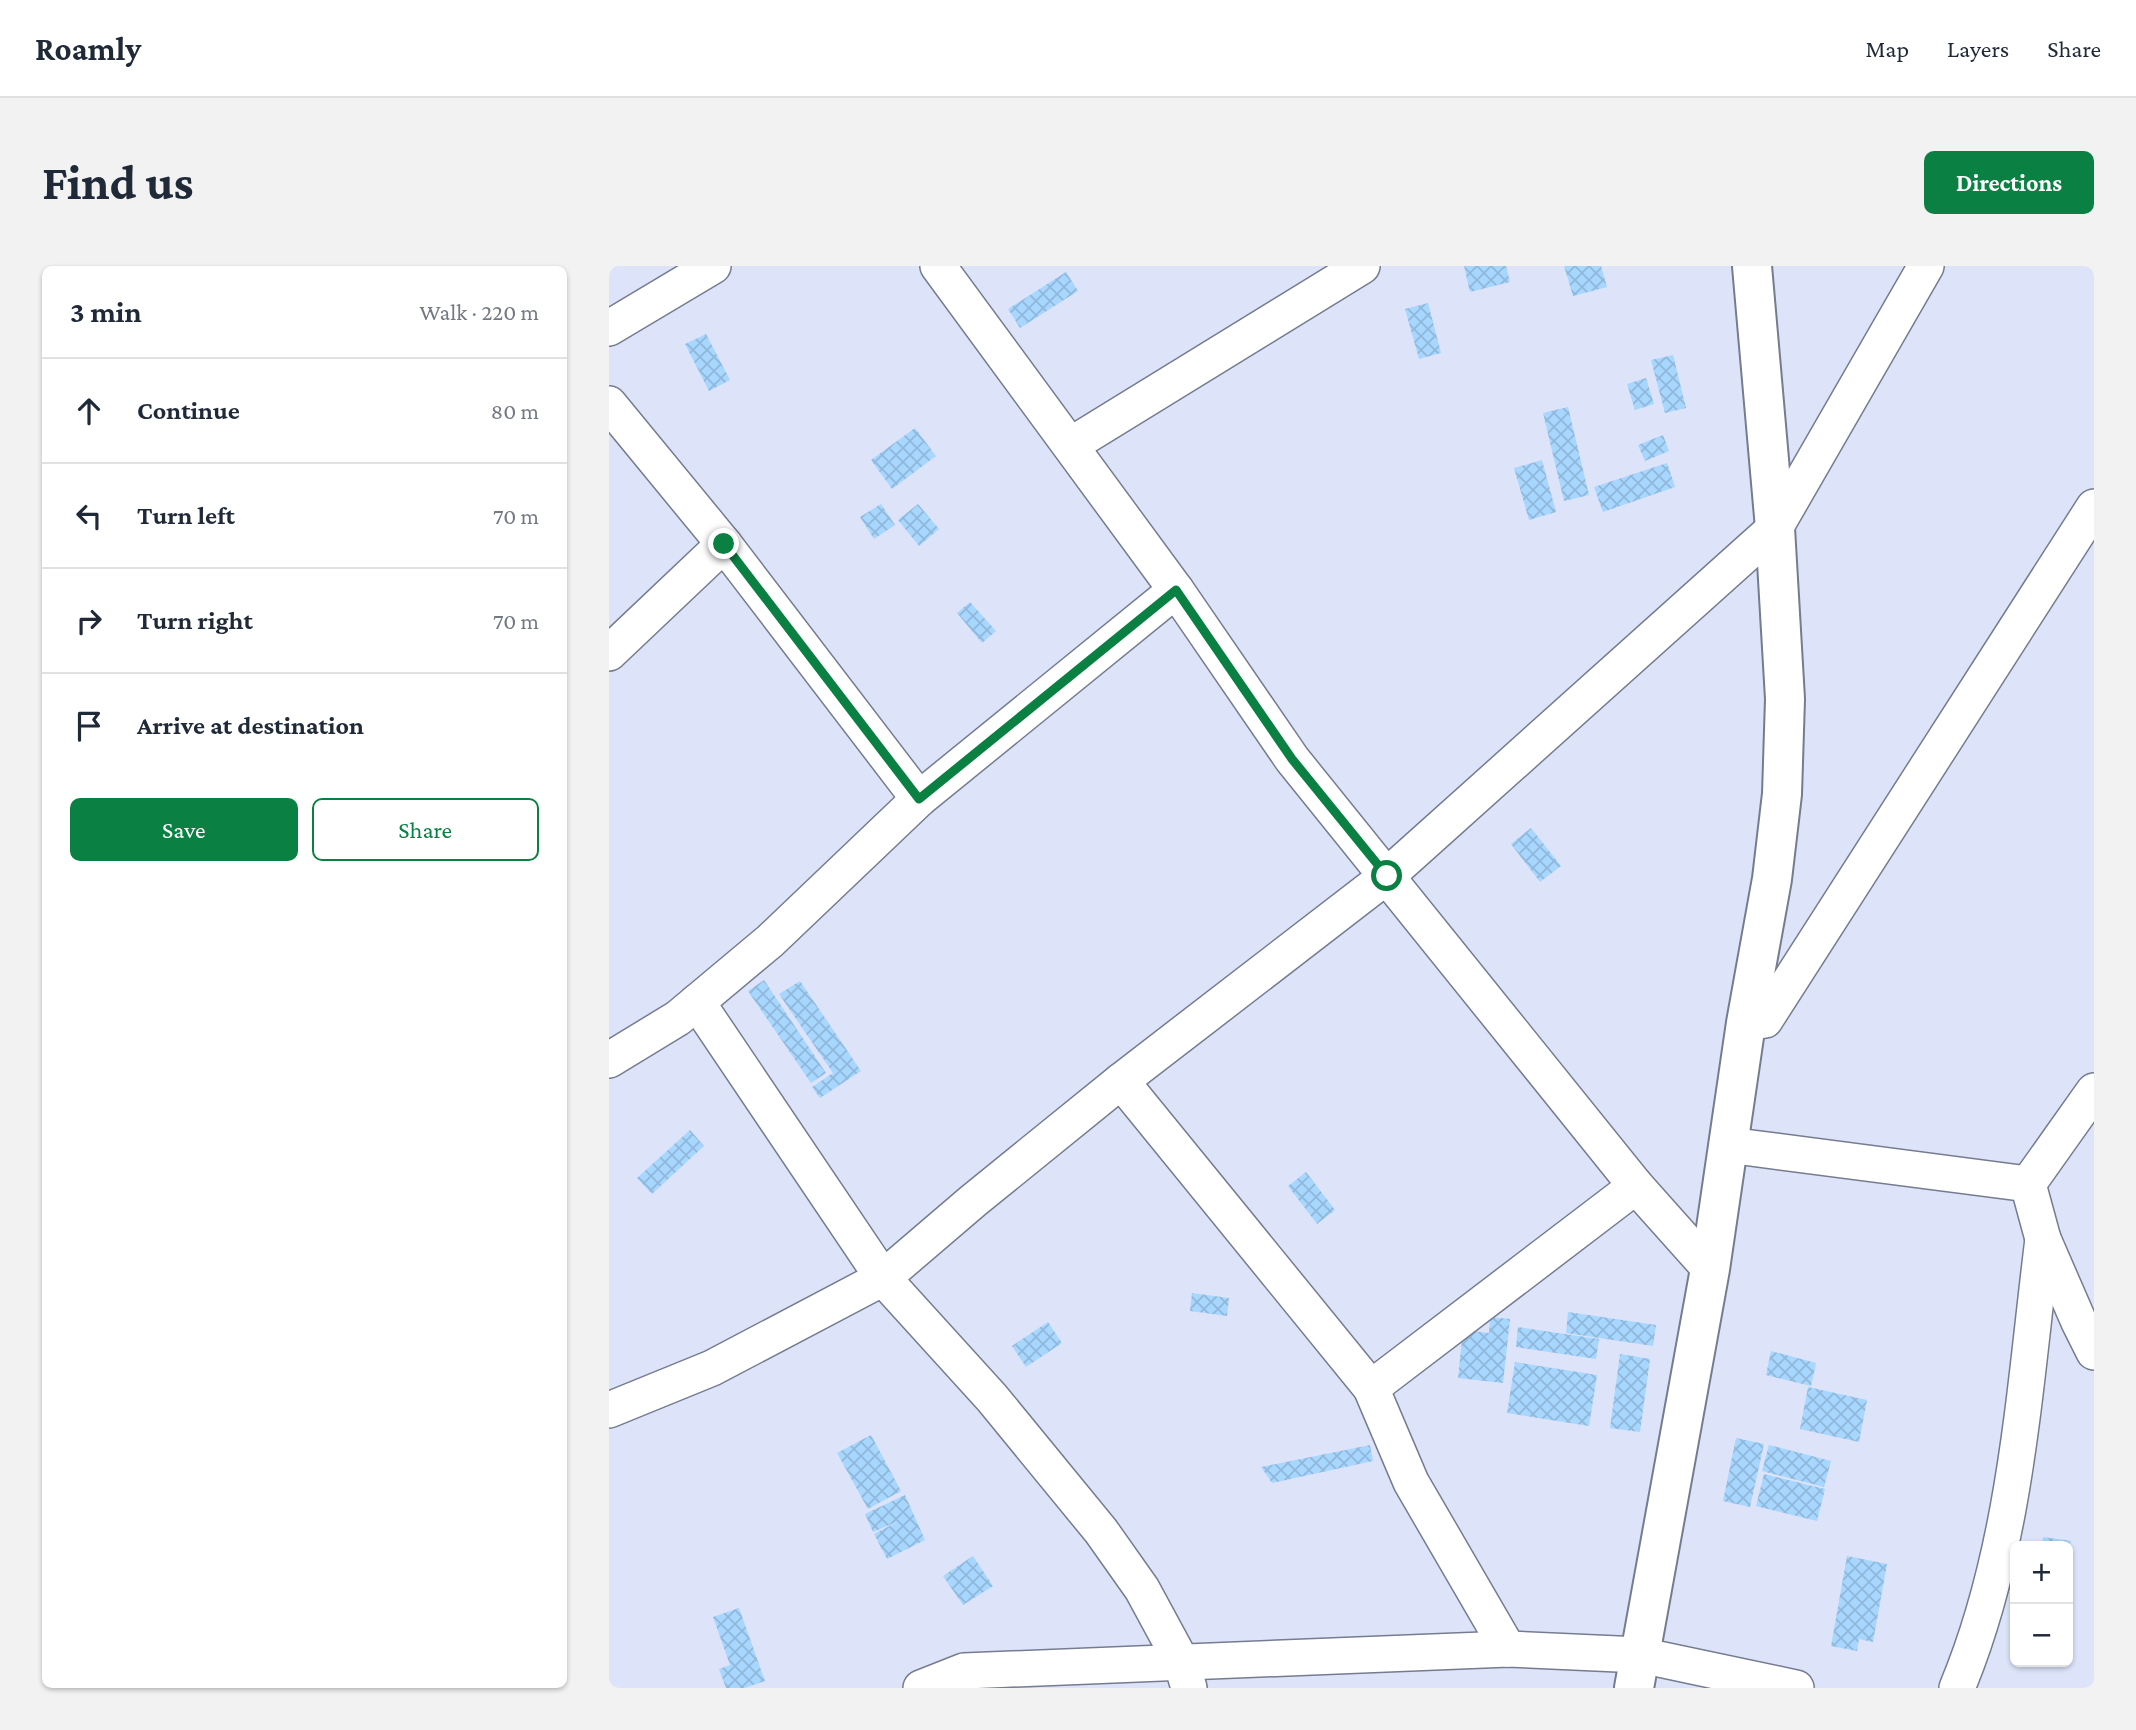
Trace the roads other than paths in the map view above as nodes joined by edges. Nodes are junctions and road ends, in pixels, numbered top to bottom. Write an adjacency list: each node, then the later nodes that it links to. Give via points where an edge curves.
1 (713, 266): 6 (street)
2 (938, 266): 8 (street)
3 (1362, 266): 8 (street)
4 (1752, 266): 10 (street)
5 (1926, 266): 10 (street)
6 (609, 328)
7 (609, 404): 11 (street)
8 (1071, 445): 12 (street)
9 (2094, 507): 17 (street, via 1765,1020)
10 (1775, 528): 15 (street); 17 (street, via 1785,699 1782,794)
11 (724, 544): 13 (street); 14 (street)
12 (1176, 590): 14 (street); 15 (street, via 1292,759)
13 (609, 653)
14 (919, 799): 16 (street, via 770,941)
15 (1387, 876): 19 (street); 23 (street)
16 (697, 1002): 18 (street); 26 (street)
17 (1746, 1023): 21 (street)
18 (609, 1060)
19 (1121, 1081): 26 (street); 28 (street)
20 (2094, 1091): 22 (street)
21 (1728, 1145): 22 (street); 25 (street)
22 (2028, 1184): 24 (street)
23 (1636, 1186): 25 (street); 28 (street)
24 (2043, 1239): 27 (street); 35 (street, via 2009,1509)
25 (1710, 1269): 31 (street)
26 (883, 1278): 29 (street, via 712,1368); 32 (street, via 992,1398 1101,1531 1142,1589)
27 (2094, 1352)
28 (1371, 1388): 30 (street, via 1411,1482)
29 (609, 1410)
30 (1508, 1649): 31 (street); 32 (street)
31 (1637, 1671): 34 (street)
32 (1185, 1674): 33 (street, via 964,1671)
33 (921, 1688)
34 (1796, 1688)
35 (1957, 1688)

